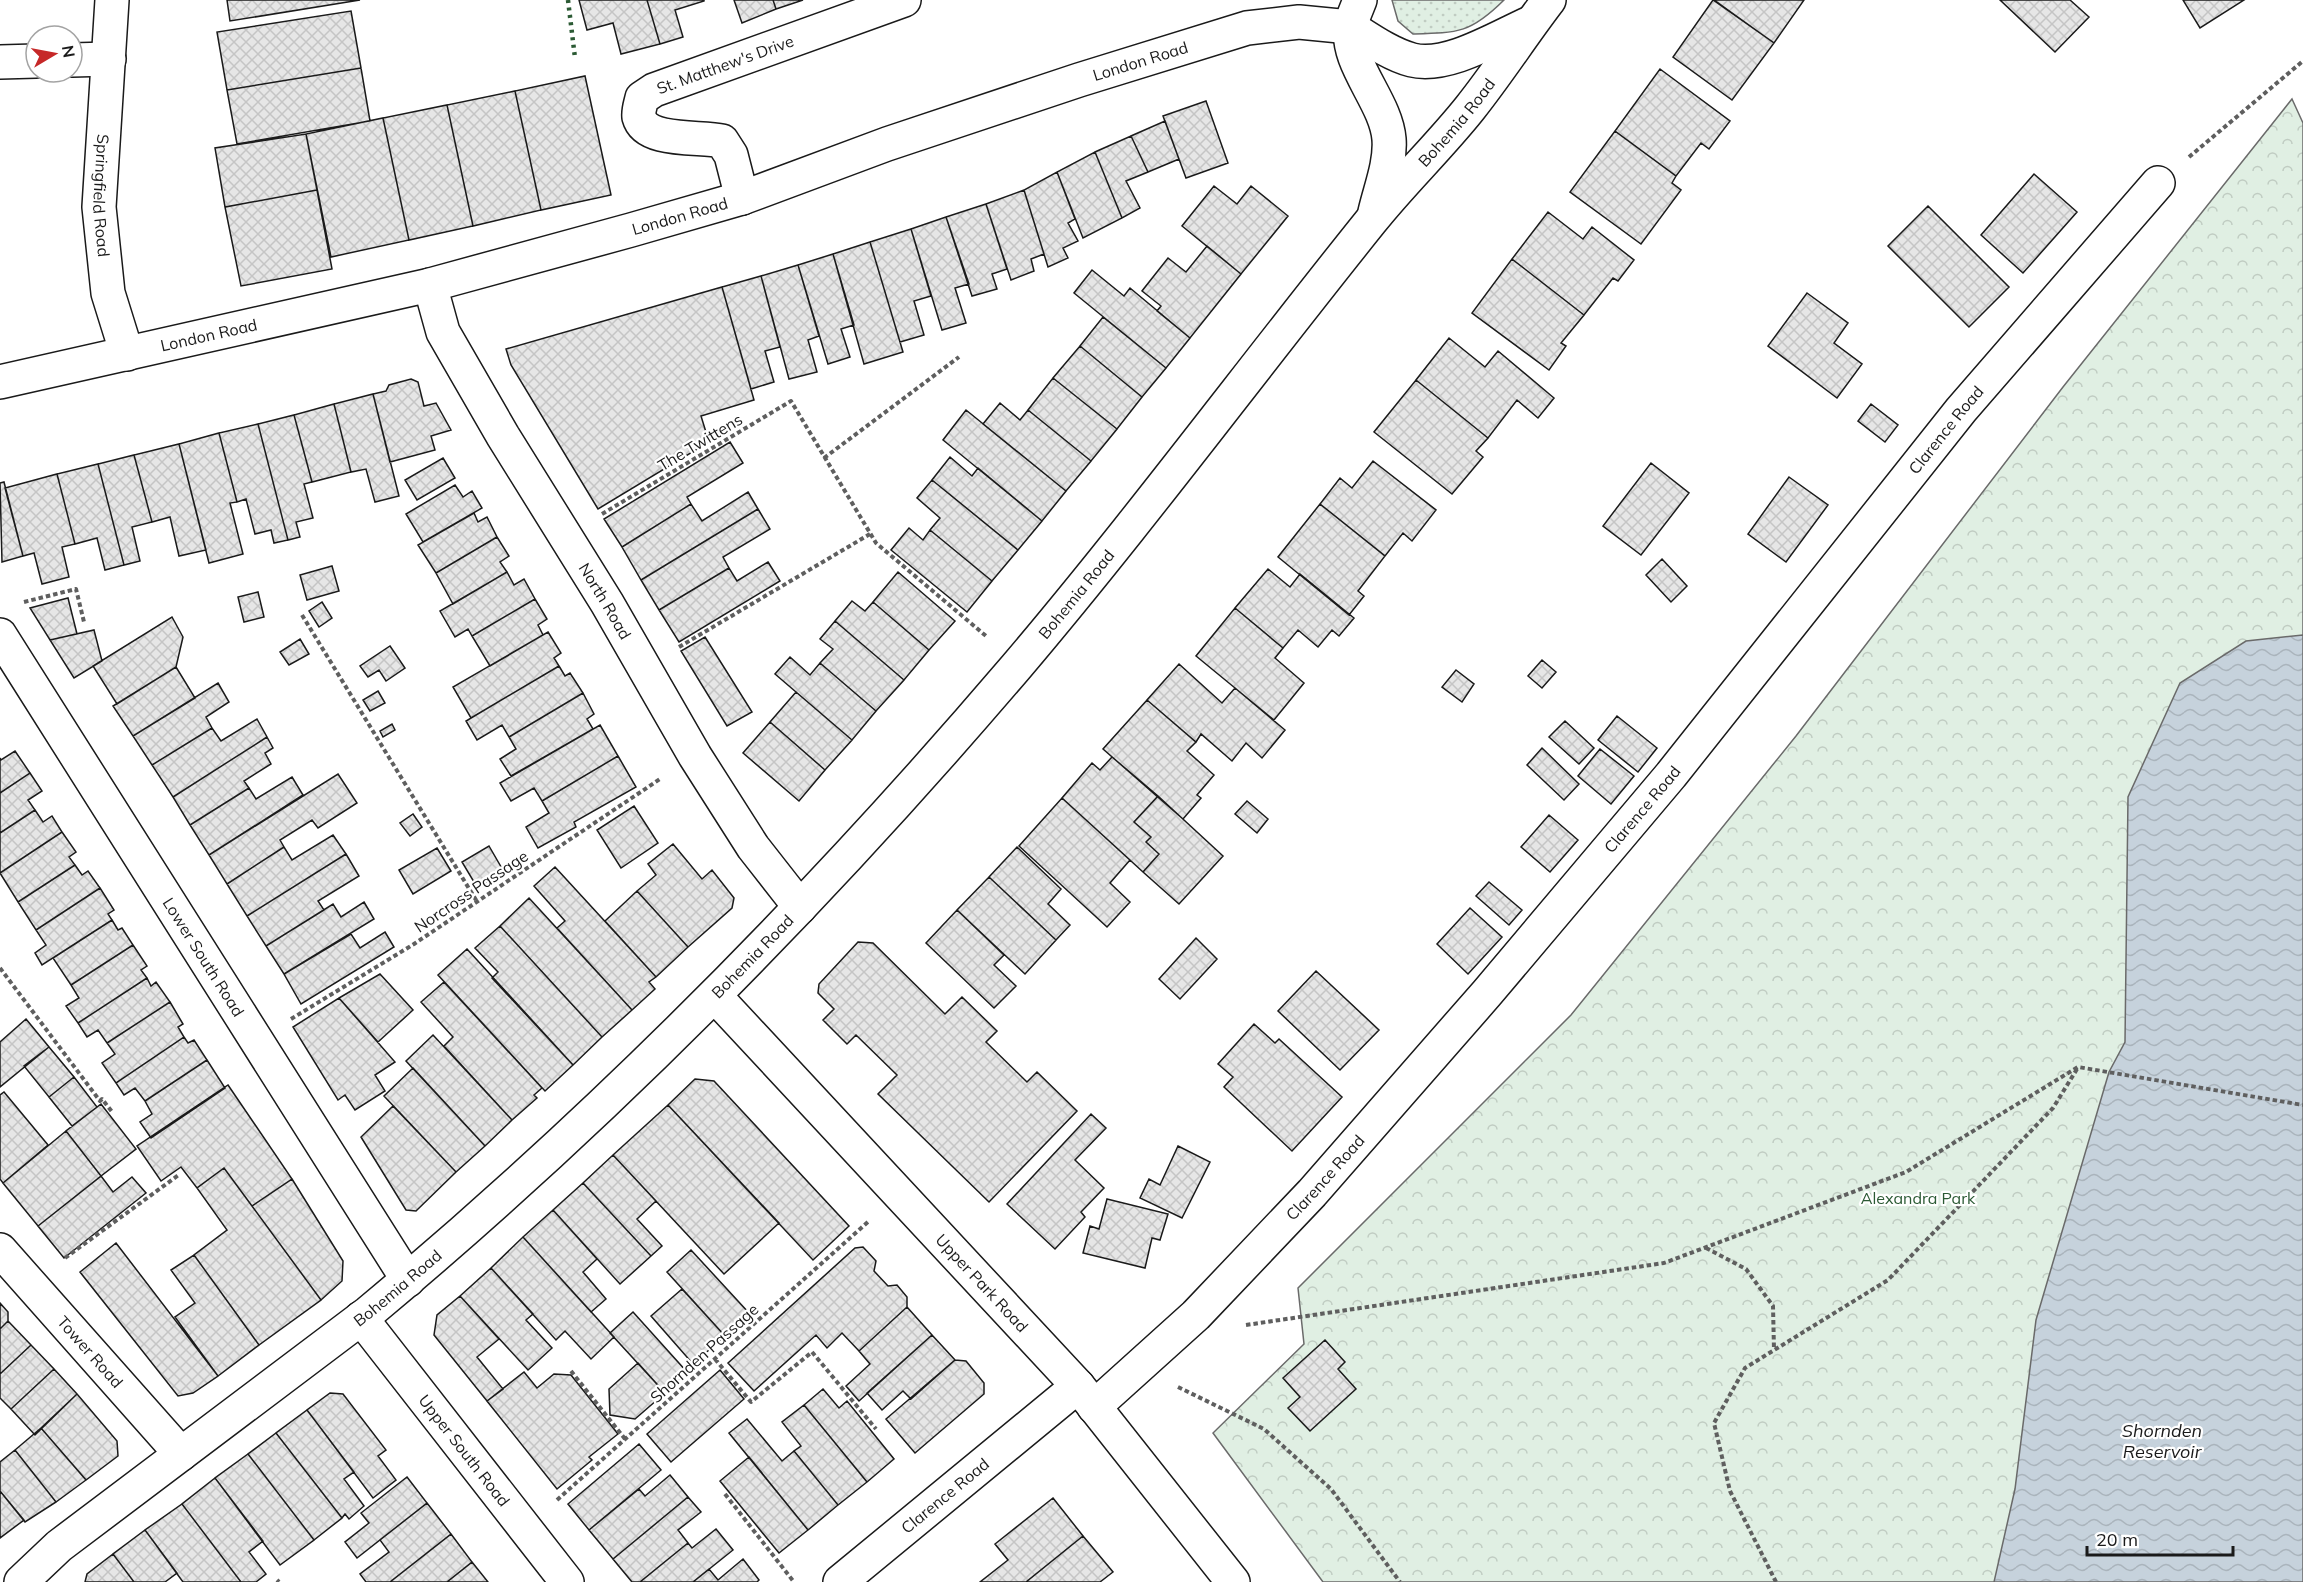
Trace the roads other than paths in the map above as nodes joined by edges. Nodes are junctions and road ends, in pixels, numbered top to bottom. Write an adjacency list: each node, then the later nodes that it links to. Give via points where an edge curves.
1 (112, 0): 5 (main road, Springfield Road)
2 (904, 0): 10 (main road, St. Matthew's Drive, via 654,90 642,98 638,115 645,128 664,136 722,141 731,155)
3 (1541, 11): 4 (main road, London Road, via 1446,60 1413,60 1383,47); 11 (main road, Bohemia Road, via 1471,107)
4 (1355, 14): 10 (main road, London Road, via 1247,28 887,144); 11 (main road, Bohemia Road, via 1355,60 1376,98 1389,139)
5 (109, 59): 6 (main road); 13 (main road, Springfield Road, via 99,207 108,293)
6 (84, 60)
7 (24, 61): 8 (main road)
8 (0, 62)
9 (2158, 183): 21 (main road, Clarence Road, via 1961,410 1671,775 1312,1193 1196,1315 1137,1366)
10 (742, 198): 12 (main road, London Road)
11 (1373, 218): 16 (main road, Bohemia Road, via 1170,479 1019,663)
12 (430, 285): 13 (main road, London Road); 16 (main road, North Road, via 453,352 695,756 753,847)
13 (127, 354): 14 (main road, London Road)
14 (0, 382)
15 (0, 635): 19 (main road, Lower South Road)
16 (800, 907): 17 (main road, Bohemia Road)
17 (715, 996): 19 (main road, Bohemia Road); 21 (main road, Upper Park Road)
18 (1, 1252): 22 (main road, Tower Road)
19 (408, 1280): 20 (main road, Bohemia Road)
20 (361, 1318): 22 (main road, Bohemia Road); 24 (main road, Upper South Road)
21 (1086, 1396): 25 (main road, Clarence Road); 26 (main road, Upper Park Road)
22 (181, 1454): 23 (main road, Bohemia Road, via 59,1546)
23 (21, 1582)
24 (567, 1582)
25 (840, 1582)
26 (1233, 1582)

